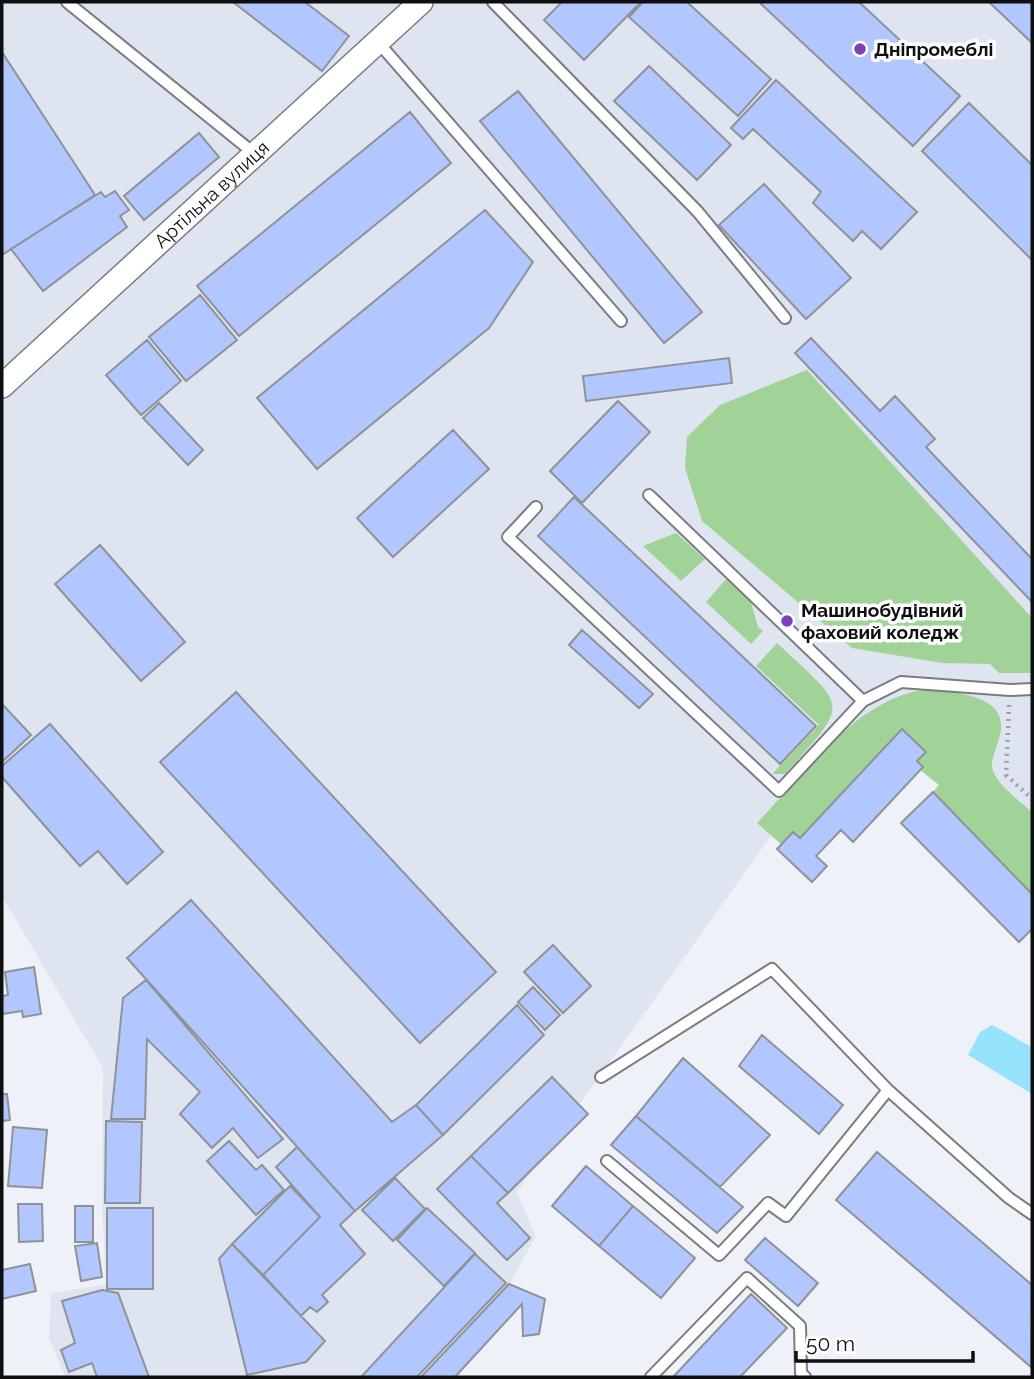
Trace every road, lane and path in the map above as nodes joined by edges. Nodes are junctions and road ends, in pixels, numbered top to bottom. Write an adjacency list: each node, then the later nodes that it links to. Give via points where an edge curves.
1 (67, 2): 5 (lane)
2 (421, 2): 4 (street, Артільна вулиця)
3 (493, 2): 6 (lane, via 698,212)
4 (377, 41): 5 (street, Артільна вулиця); 7 (lane)
5 (256, 154): 8 (street, Артільна вулиця)
6 (785, 318)
7 (621, 321)
8 (2, 386)
9 (649, 495): 13 (lane)
10 (536, 507): 13 (lane, via 508,537 779,790)
11 (1032, 688): 12 (lane)
12 (1010, 690): 13 (lane, via 901,682); 14 (path, via 1006,775)
13 (863, 701)
14 (1032, 799)
15 (601, 1077): 16 (lane, via 772,969)
16 (888, 1090): 17 (lane, via 786,1216 768,1203 719,1255); 18 (lane)
17 (607, 1161)
18 (1032, 1214)
19 (650, 1377): 20 (lane, via 747,1278 800,1326 801,1373)
20 (806, 1377)

